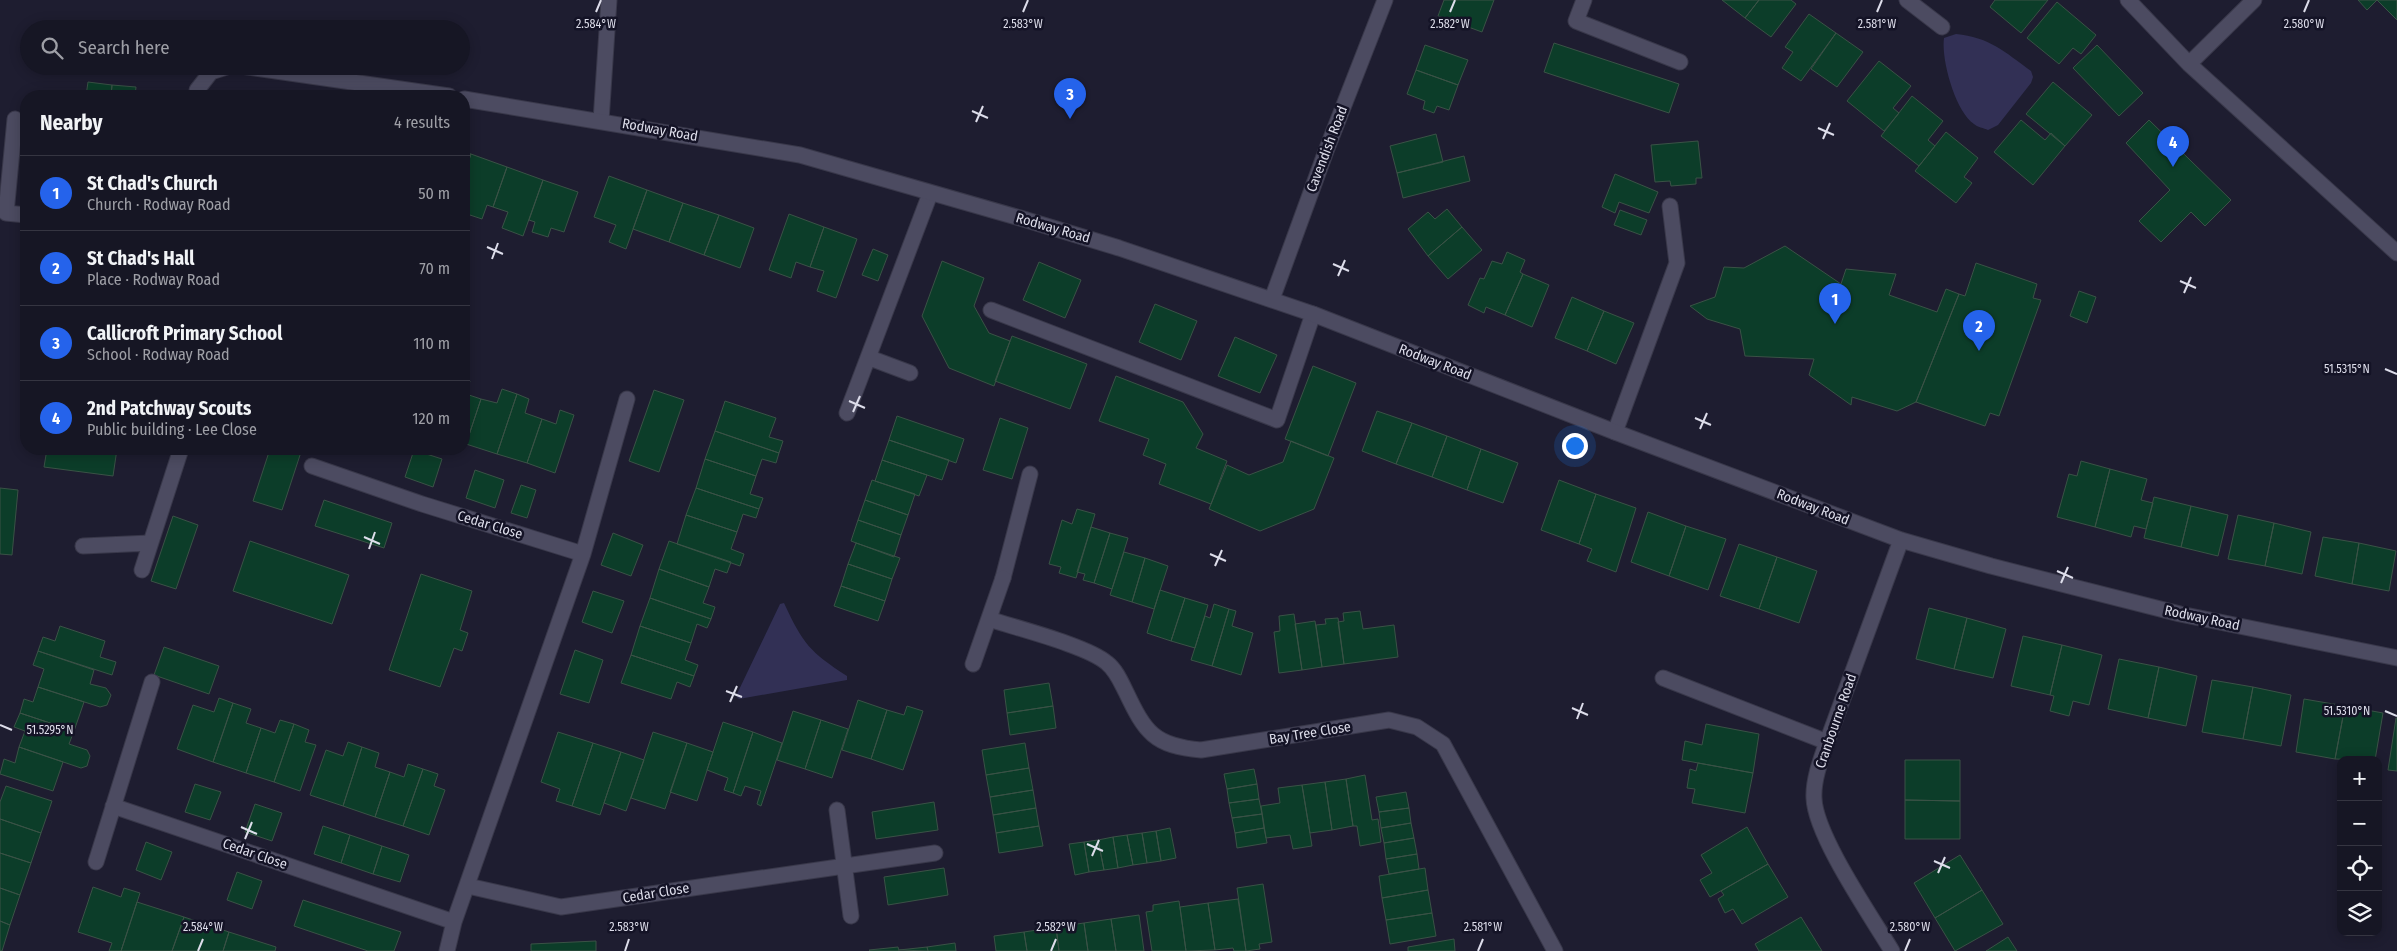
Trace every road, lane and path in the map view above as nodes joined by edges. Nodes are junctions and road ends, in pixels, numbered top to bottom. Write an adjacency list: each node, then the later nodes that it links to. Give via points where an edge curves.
1 (609, 0): 16 (street)
2 (1385, 0): 22 (street, Cavendish Road)
3 (1584, 0): 8 (street, via 1576,21)
4 (1907, 0): 7 (street)
5 (2128, 0): 9 (street)
6 (2254, 0): 9 (street)
7 (1942, 27)
8 (1680, 62)
9 (2189, 64): 21 (street)
10 (209, 75): 12 (street)
11 (304, 75): 13 (street)
12 (197, 90)
13 (408, 90)
14 (470, 100): 16 (street, Rodway Road)
15 (15, 119): 19 (street)
16 (601, 120): 17 (street, Rodway Road, via 800,155)
17 (930, 194): 22 (street, Rodway Road, via 1110,245); 25 (street)
18 (1670, 206): 29 (street, via 1677,263)
19 (3, 214): 20 (street)
20 (20, 215)
21 (2397, 253)
22 (1272, 299): 24 (street, Rodway Road)
23 (991, 310): 24 (street, via 1277,420)
24 (1312, 314): 29 (street, Rodway Road)
25 (870, 358): 26 (street); 28 (street)
26 (910, 373)
27 (627, 399): 36 (street)
28 (847, 413)
29 (1615, 432): 33 (street, Rodway Road)
30 (179, 455): 34 (street)
31 (312, 466): 36 (street, Cedar Close)
32 (1030, 474): 38 (street)
33 (1901, 540): 39 (street, Rodway Road, via 2180,614); 43 (street, Cranbourne Road)
34 (150, 543): 35 (street); 37 (street)
35 (83, 546)
36 (583, 554): 49 (street)
37 (142, 570)
38 (989, 619): 40 (street); 53 (street, Bay Tree Close, via 1088,652 1107,663 1120,680 1142,725 1163,742 1181,749 1202,750 1389,720 1417,727 1442,744)
39 (2397, 658)
40 (973, 664)
41 (1662, 678): 43 (street)
42 (152, 682): 44 (street)
43 (1826, 742): 54 (street, Cranbourne Road, via 1814,798 1823,833)
44 (113, 806): 47 (street); 51 (street, Cedar Close)
45 (837, 810): 48 (street)
46 (935, 853): 48 (street, Cedar Close)
47 (96, 862)
48 (844, 864): 49 (street, Cedar Close, via 560,907); 50 (street)
49 (468, 886): 51 (street)
50 (851, 916)
51 (454, 922): 52 (street)
52 (447, 951)
53 (1555, 951)
54 (1892, 951)

